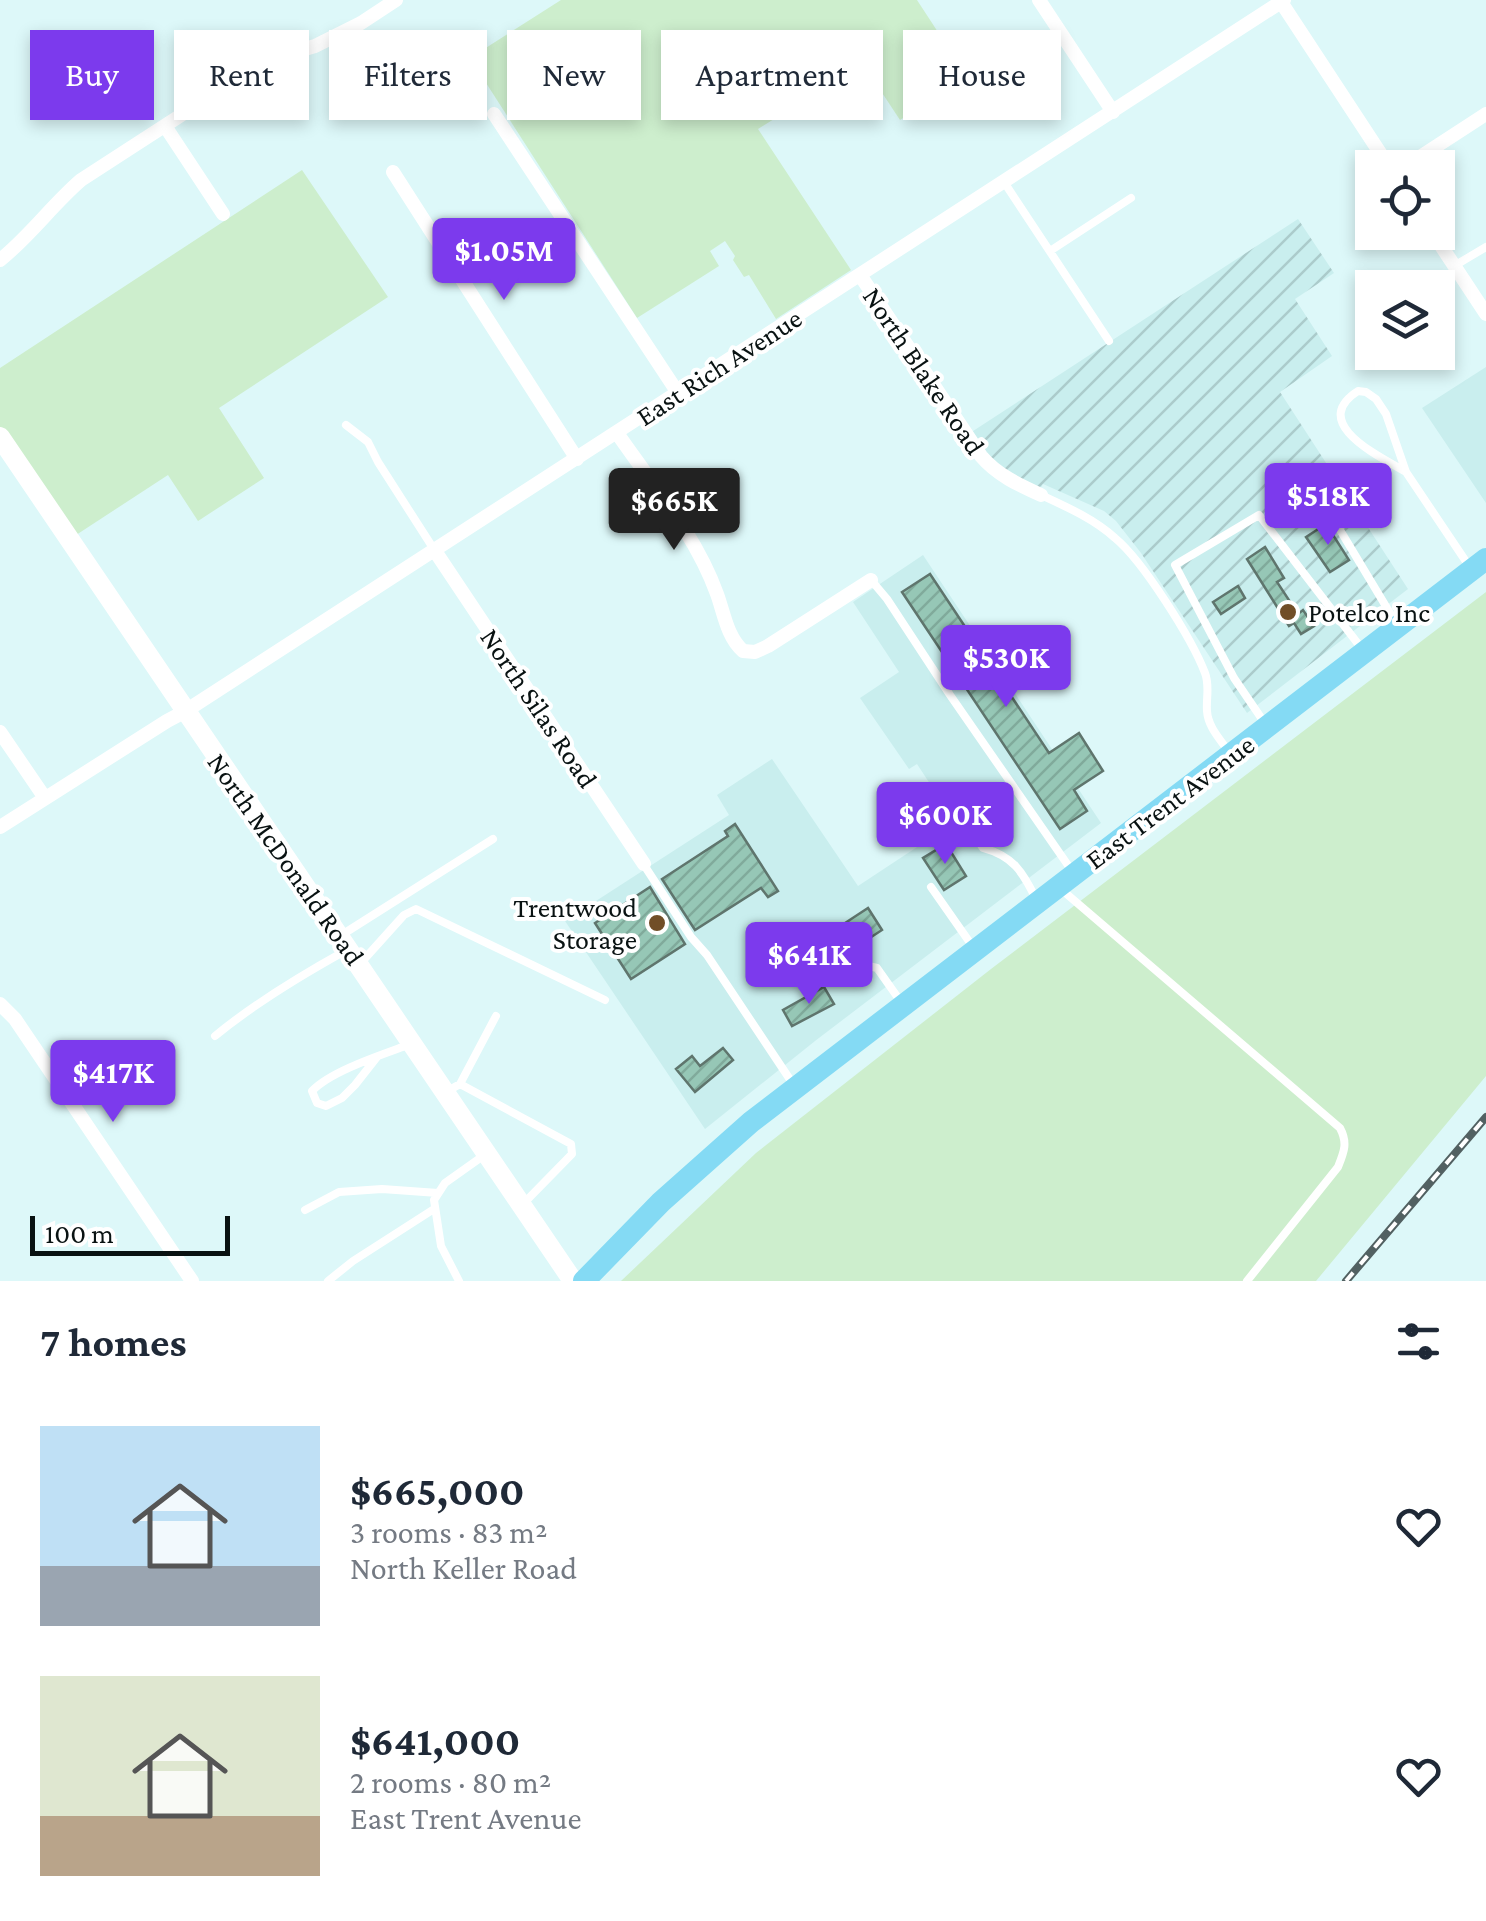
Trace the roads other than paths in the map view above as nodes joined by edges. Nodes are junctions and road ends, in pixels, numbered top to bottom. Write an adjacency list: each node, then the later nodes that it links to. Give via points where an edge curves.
1 (396, 0): 7 (street, via 315,46 243,75)
2 (1039, 0): 4 (street)
3 (1282, 1): 4 (street, East Rich Avenue); 8 (street)
4 (1113, 112): 11 (street, East Rich Avenue)
5 (494, 114): 22 (street)
6 (1486, 114): 9 (street)
7 (165, 126): 13 (street); 17 (street, via 81,180)
8 (1378, 150)
9 (1431, 150)
10 (394, 172): 26 (street)
11 (1004, 182): 16 (lane); 19 (street, East Rich Avenue)
12 (1131, 198): 16 (lane)
13 (223, 214)
14 (1486, 247): 18 (lane)
15 (1444, 250): 18 (street)
16 (1050, 252): 21 (lane)
17 (0, 260)
18 (1454, 266): 20 (street)
19 (860, 275): 22 (street, East Rich Avenue); 28 (street, North Blake Road, via 989,466)
20 (1486, 314)
21 (1109, 340)
22 (678, 393): 24 (street, East Rich Avenue)
23 (346, 425): 30 (lane, via 368,442)
24 (617, 433): 26 (street, East Rich Avenue); 32 (street, via 702,557 743,651 768,646)
25 (0, 437): 35 (street, North McDonald Road)
26 (577, 459): 30 (street, East Rich Avenue)
27 (1406, 472): 27 (lane, via 1376,399 1358,391 1344,400 1340,414 1354,442); 31 (lane)
28 (1042, 495): 38 (lane, via 1101,526 1138,563 1203,668 1209,722)
29 (1337, 525): 33 (lane)
30 (435, 550): 35 (street, East Rich Avenue); 43 (street, North Silas Road)
31 (1479, 564): 33 (main road, East Trent Avenue)
32 (871, 580): 44 (lane)
33 (1398, 626): 34 (main road, East Trent Avenue)
34 (1365, 652): 36 (main road, East Trent Avenue); 36 (lane, via 1259,515 1176,565 1234,678)
35 (184, 712): 39 (street, East Rich Avenue); 48 (street, North McDonald Road)
36 (1268, 727): 38 (main road, East Trent Avenue)
37 (0, 732): 39 (street)
38 (1232, 755): 44 (main road, East Trent Avenue)
39 (45, 798): 41 (street, East Rich Avenue)
40 (963, 819): 46 (lane, via 983,848 1002,853 1024,874)
41 (0, 827)
42 (492, 839): 48 (lane)
43 (644, 864): 58 (lane)
44 (1067, 881): 46 (main road, East Trent Avenue); 69 (lane, via 1346,1139 1338,1167)
45 (931, 887): 49 (lane)
46 (1038, 903): 49 (main road, East Trent Avenue)
47 (828, 932): 52 (lane, via 848,961 877,968)
48 (349, 950): 50 (lane, via 416,909); 54 (lane); 55 (street, North McDonald Road)
49 (975, 951): 52 (main road, East Trent Avenue)
50 (606, 1000)
51 (0, 1004): 64 (street)
52 (904, 1006): 58 (main road, East Trent Avenue)
53 (496, 1016): 57 (lane)
54 (215, 1036)
55 (412, 1043): 56 (lane); 57 (street, North McDonald Road)
56 (377, 1057): 56 (lane, via 321,1081 312,1090 317,1103 342,1098)
57 (452, 1088): 59 (street, North McDonald Road); 61 (lane, via 571,1144 572,1154)
58 (796, 1088): 68 (main road, East Trent Avenue, via 661,1202)
59 (487, 1154): 60 (lane); 61 (street, North McDonald Road)
60 (438, 1193): 62 (lane); 63 (lane, via 339,1192)
61 (522, 1205): 67 (street, North McDonald Road)
62 (434, 1209): 65 (lane); 66 (lane, via 441,1246)
63 (305, 1210)
64 (192, 1281)
65 (328, 1281)
66 (459, 1281)
67 (573, 1281)
68 (584, 1281)
69 (1248, 1281)

